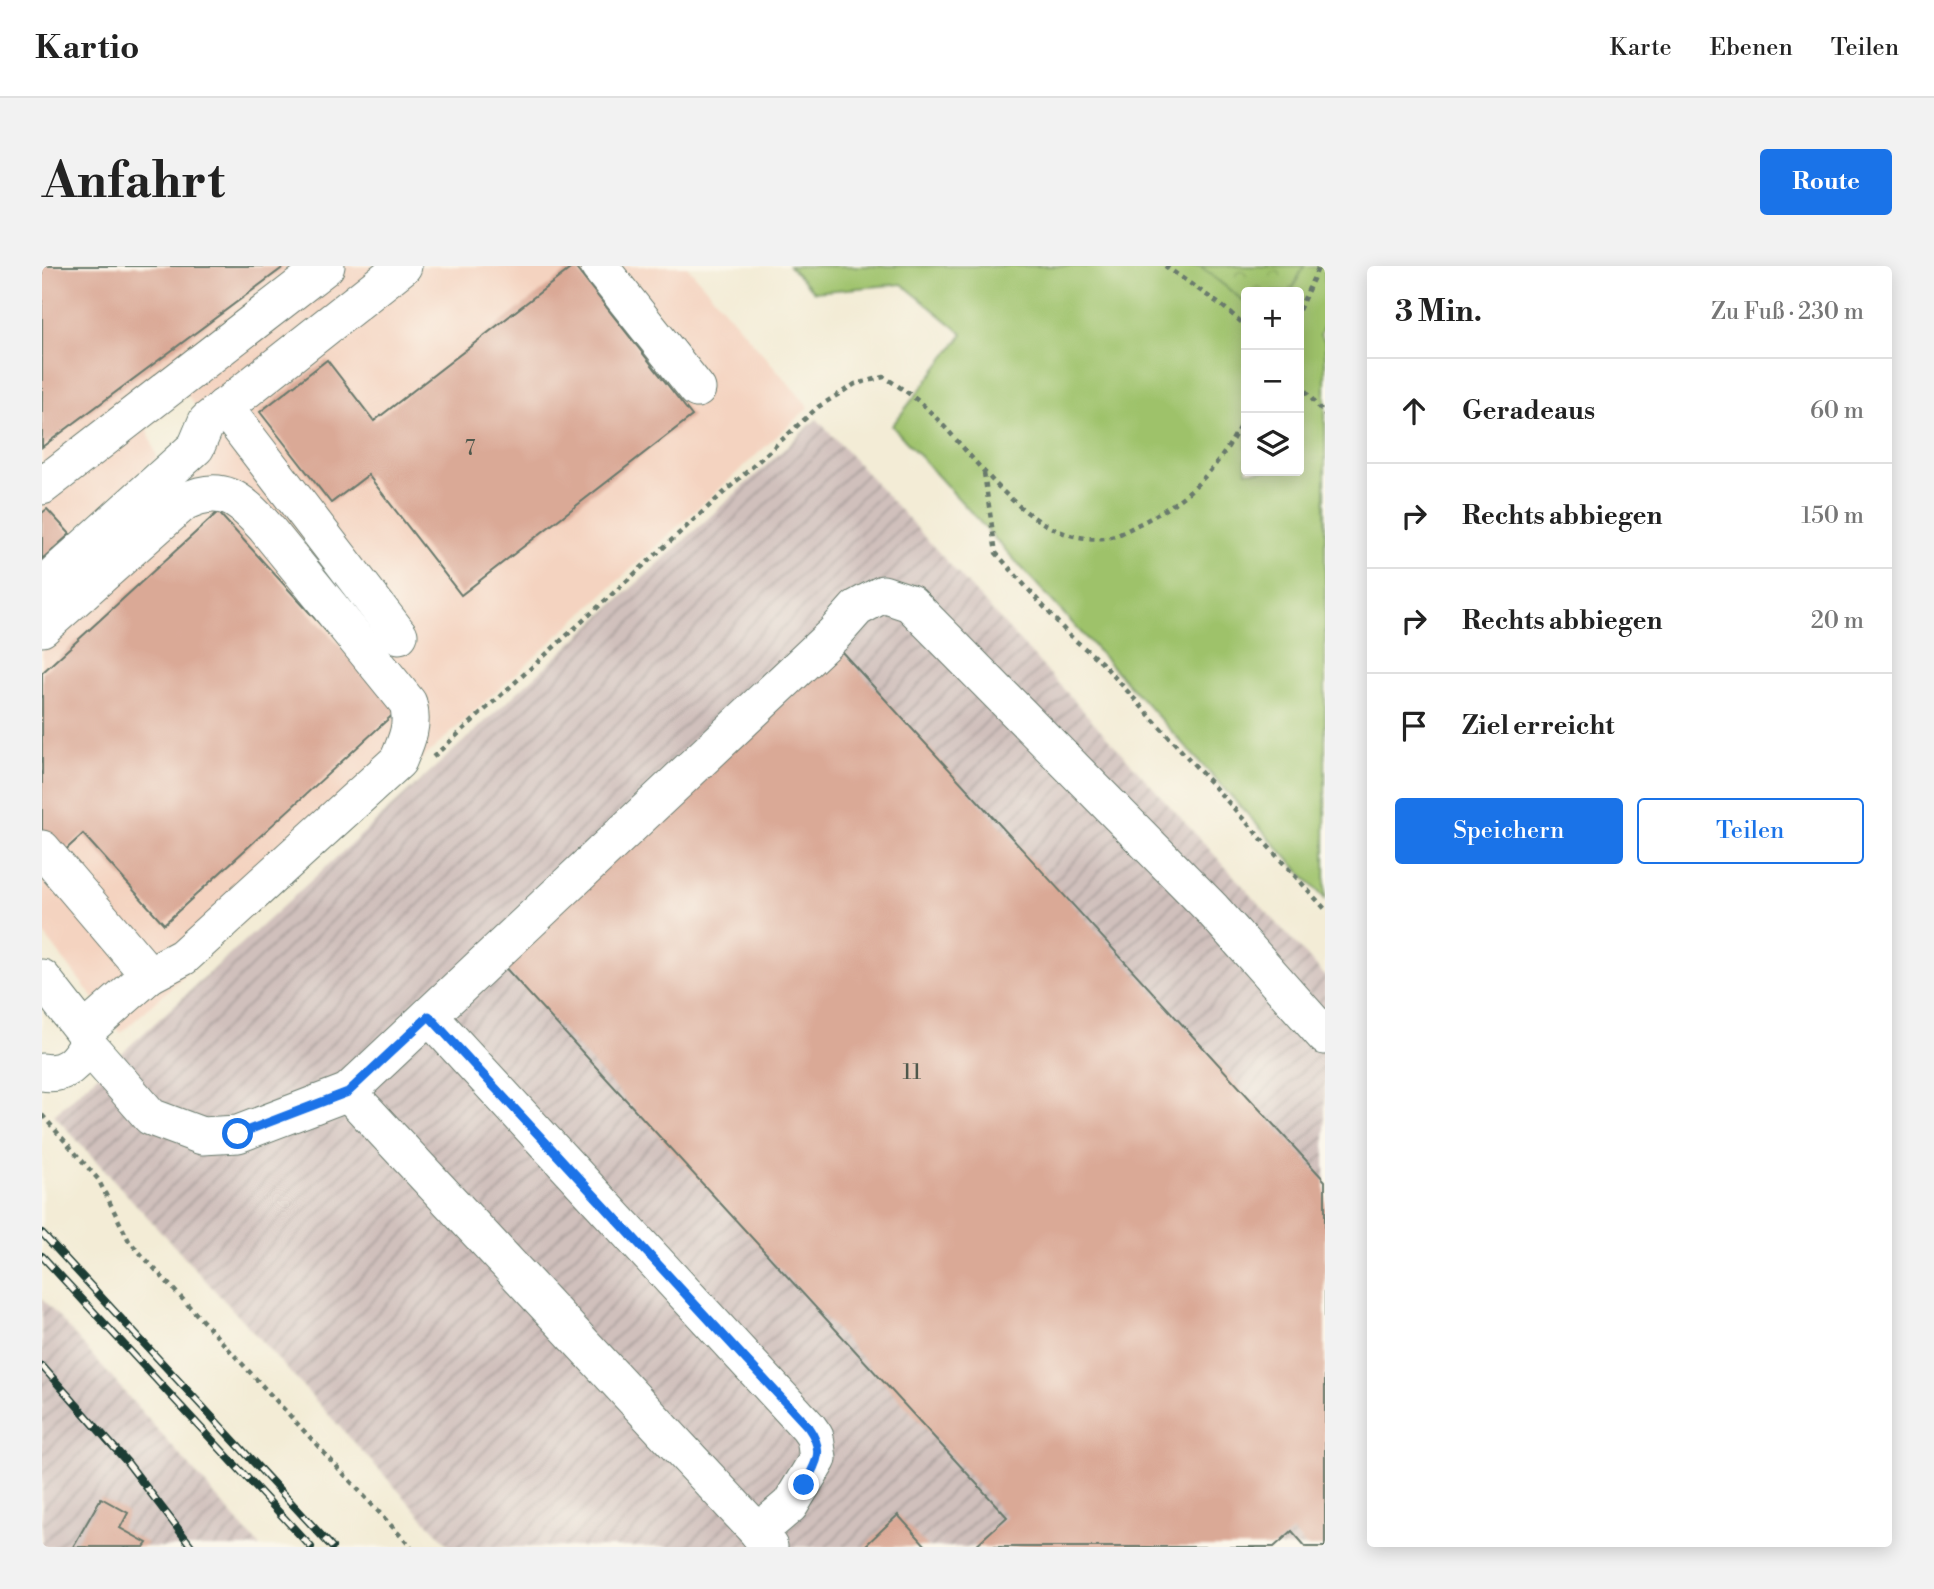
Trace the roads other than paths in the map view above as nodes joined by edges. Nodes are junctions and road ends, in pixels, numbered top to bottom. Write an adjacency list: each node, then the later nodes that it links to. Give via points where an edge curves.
1 (326, 266): 5 (street)
2 (403, 266): 6 (street)
3 (599, 266): 4 (street)
4 (696, 389)
5 (166, 401): 7 (street); 8 (street)
6 (223, 407): 7 (street, via 207,421); 11 (street)
7 (196, 447): 9 (street)
8 (42, 486)
9 (42, 586)
10 (42, 628): 13 (street, via 184,502 217,492 248,508 408,703 410,735 398,761 183,957)
11 (399, 635)
12 (42, 849): 13 (street)
13 (149, 975): 17 (street)
14 (42, 978): 17 (street)
15 (429, 1016): 16 (street, via 857,608 883,594 910,603 1212,909); 19 (street); 20 (street, via 816,1437 818,1459)
16 (1325, 1036)
17 (89, 1043): 18 (street, via 65,1070); 19 (street, via 152,1117 202,1136 238,1134)
18 (42, 1072)
19 (348, 1092): 20 (street)
20 (763, 1539)

